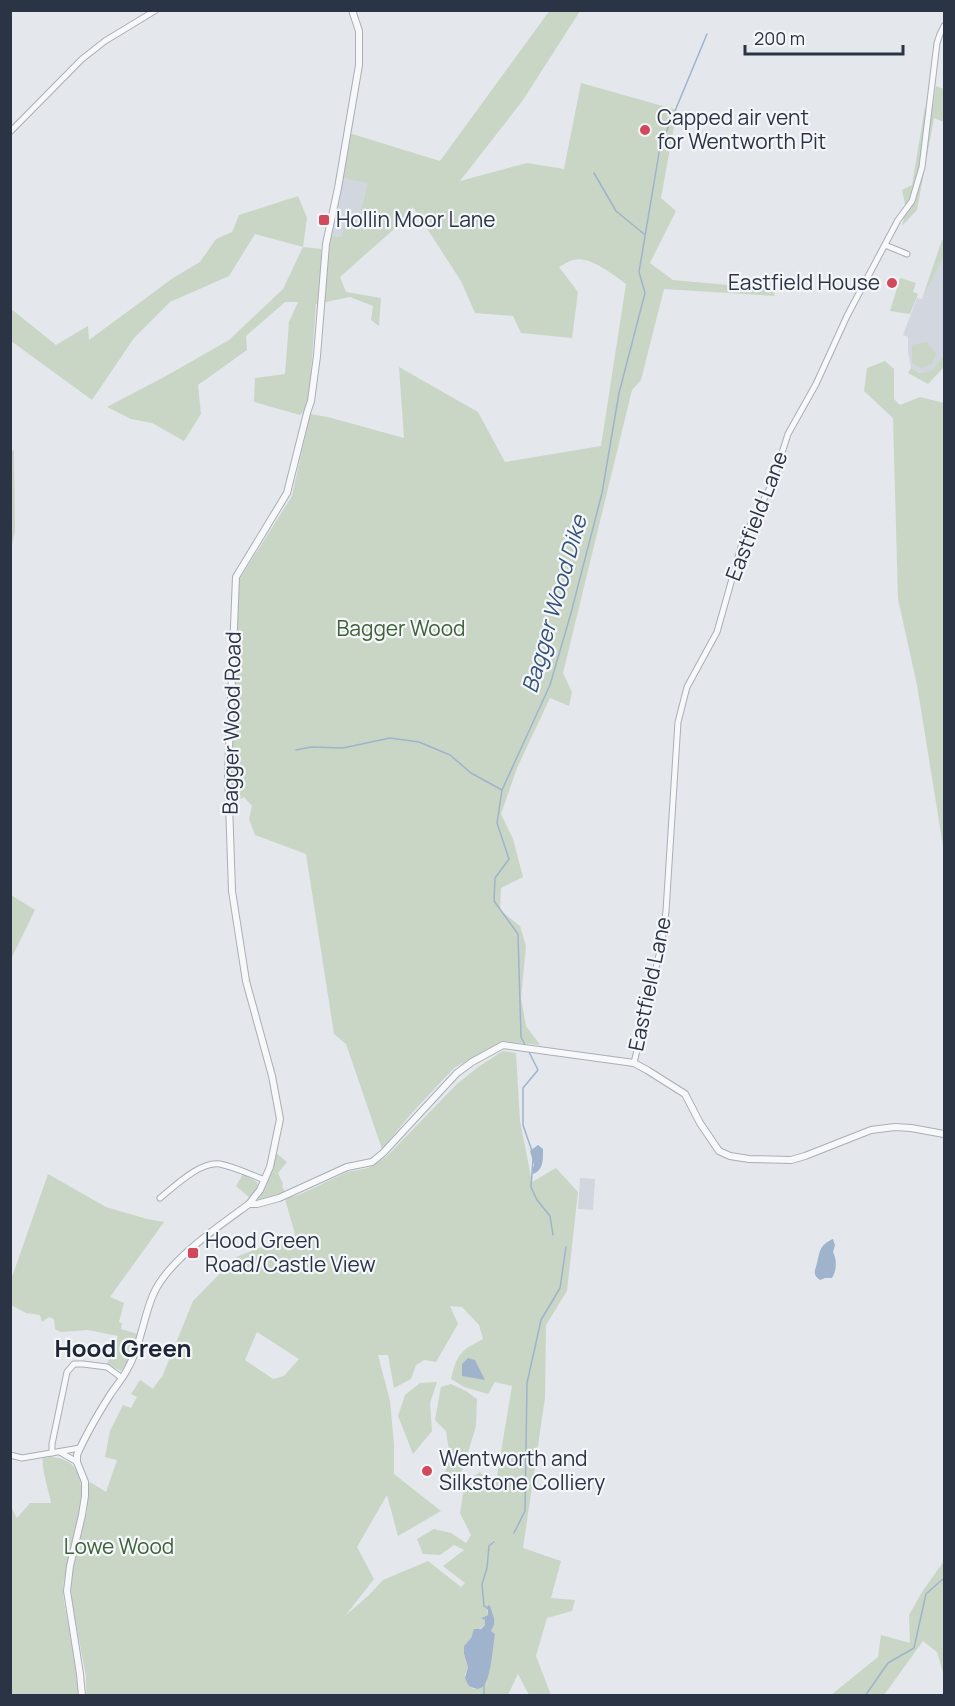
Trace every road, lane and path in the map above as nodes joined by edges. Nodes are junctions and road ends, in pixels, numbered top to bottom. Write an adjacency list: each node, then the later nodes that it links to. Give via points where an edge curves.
1 (156, 10): 4 (street, via 82,59)
2 (352, 10): 9 (street, Bagger Wood Road, via 359,31 358,65 326,244 311,401 287,493 236,577 228,774 232,880 246,981 280,1115)
3 (945, 26): 5 (street, Eastfield Lane, via 938,43 922,167 912,201)
4 (10, 132)
5 (885, 245): 6 (street); 7 (street, Eastfield Lane, via 788,434 772,484 747,531 717,632 687,687 678,722 662,942)
6 (907, 254)
7 (634, 1063): 8 (street, via 685,1094 719,1151 730,1156 791,1160 871,1130 895,1127); 11 (street, via 503,1045 457,1073 372,1162 347,1167 279,1198)
8 (945, 1134)
9 (265, 1180): 10 (street, via 214,1164 195,1171); 11 (street, Bagger Wood Road)
10 (160, 1198)
11 (249, 1204): 12 (street, via 194,1247 157,1286 132,1361)
12 (122, 1378): 13 (street); 15 (street, via 107,1368 78,1363 70,1367)
13 (80, 1448): 14 (street); 17 (street)
14 (59, 1452): 15 (street); 17 (street)
15 (52, 1453): 16 (street, via 22,1458)
16 (10, 1455)
17 (77, 1461): 18 (street, via 85,1482 84,1503 67,1591)
18 (81, 1695)

